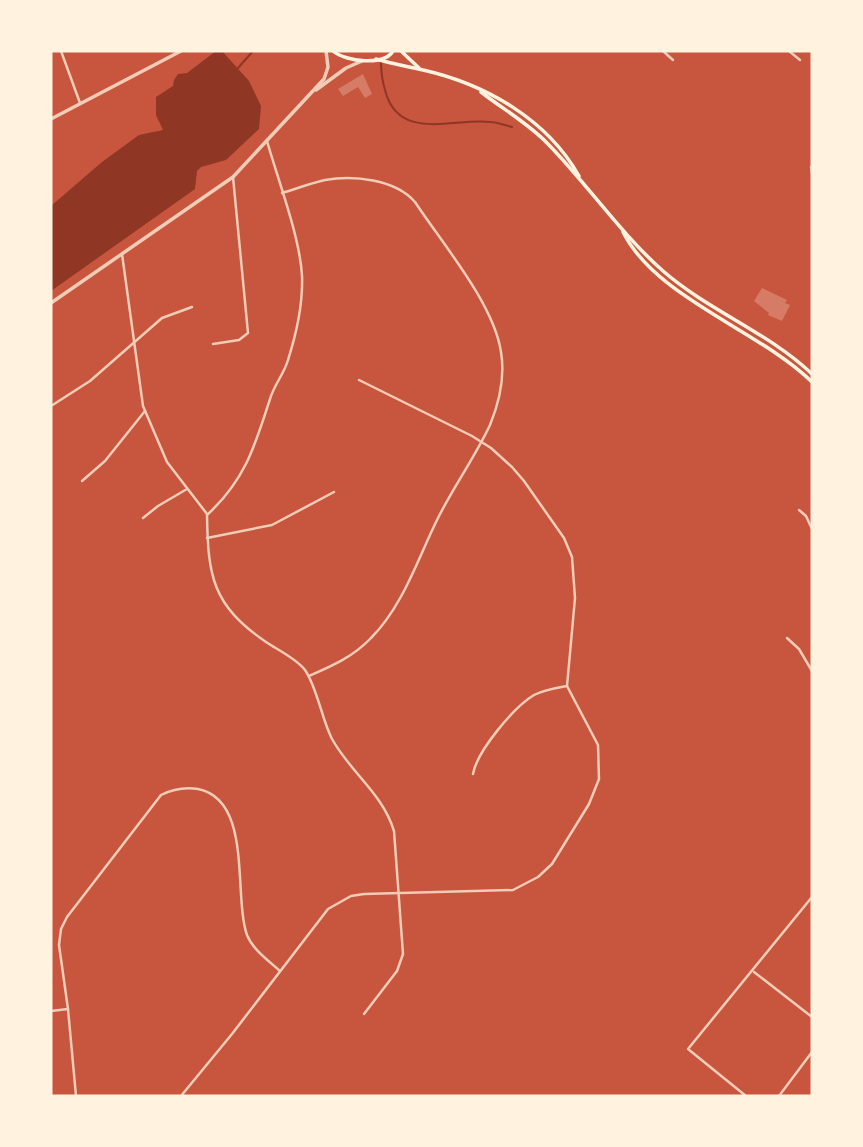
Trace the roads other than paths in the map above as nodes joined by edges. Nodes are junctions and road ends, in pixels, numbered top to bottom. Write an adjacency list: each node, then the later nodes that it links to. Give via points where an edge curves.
1 (61, 51): 16 (street)
2 (181, 51): 9 (street)
3 (326, 51): 15 (street, via 326,75)
4 (333, 51): 13 (main road, via 345,59)
5 (393, 51): 10 (main road)
6 (401, 51): 14 (main road)
7 (663, 51): 11 (street)
8 (789, 51): 12 (street)
9 (171, 53): 16 (street)
10 (386, 60): 13 (main road); 14 (main road)
11 (673, 60)
12 (800, 60)
13 (363, 61): 15 (street)
14 (421, 69): 23 (main road, via 481,92 531,128)
15 (312, 94): 18 (street)
16 (80, 103): 17 (street)
17 (51, 119)
18 (267, 141): 21 (street); 22 (street)
19 (811, 167): 20 (street)
20 (812, 173)
21 (233, 177): 24 (street); 27 (street, via 248,333 239,340)
22 (282, 193): 34 (street, via 344,179 390,184 415,202 494,325 501,352 501,384); 39 (street, via 302,275 291,347 243,472)
23 (622, 230): 29 (main road, via 672,278); 31 (main road, via 635,251 668,282 780,355)
24 (122, 254): 25 (street); 28 (street)
25 (51, 303)
26 (192, 307): 28 (street, via 166,316)
27 (213, 344)
28 (133, 345): 32 (street); 33 (street)
29 (812, 374)
30 (359, 380): 34 (street)
31 (812, 382)
32 (51, 406)
33 (145, 411): 35 (street, via 106,461); 36 (street, via 167,462)
34 (481, 441): 45 (street, via 380,628 353,655); 46 (street, via 512,467 564,538 574,569 575,599)
35 (82, 481)
36 (187, 489): 39 (street); 40 (street)
37 (334, 492): 42 (street, via 272,525)
38 (799, 510): 41 (street)
39 (207, 515): 42 (street)
40 (143, 518)
41 (812, 529)
42 (207, 538): 45 (street, via 211,573 232,613)
43 (787, 638): 44 (street)
44 (812, 671)
45 (309, 676): 48 (street, via 331,738 390,817)
46 (567, 686): 47 (street, via 522,703 476,762); 48 (street, via 598,745 600,771 594,794 552,864 513,890)
47 (472, 774)
48 (398, 894): 50 (street, via 351,897 328,909); 54 (street, via 401,964)
49 (812, 897): 51 (street)
50 (280, 971): 52 (street, via 254,947 246,931 234,827 227,810 205,791 170,790 151,806 63,924 59,945); 58 (street)
51 (753, 972): 55 (street); 59 (street, via 689,1051)
52 (68, 1009): 53 (street); 57 (street)
53 (51, 1011)
54 (364, 1014)
55 (812, 1017)
56 (812, 1052): 60 (street)
57 (76, 1096)
58 (181, 1096)
59 (746, 1096)
60 (779, 1096)

